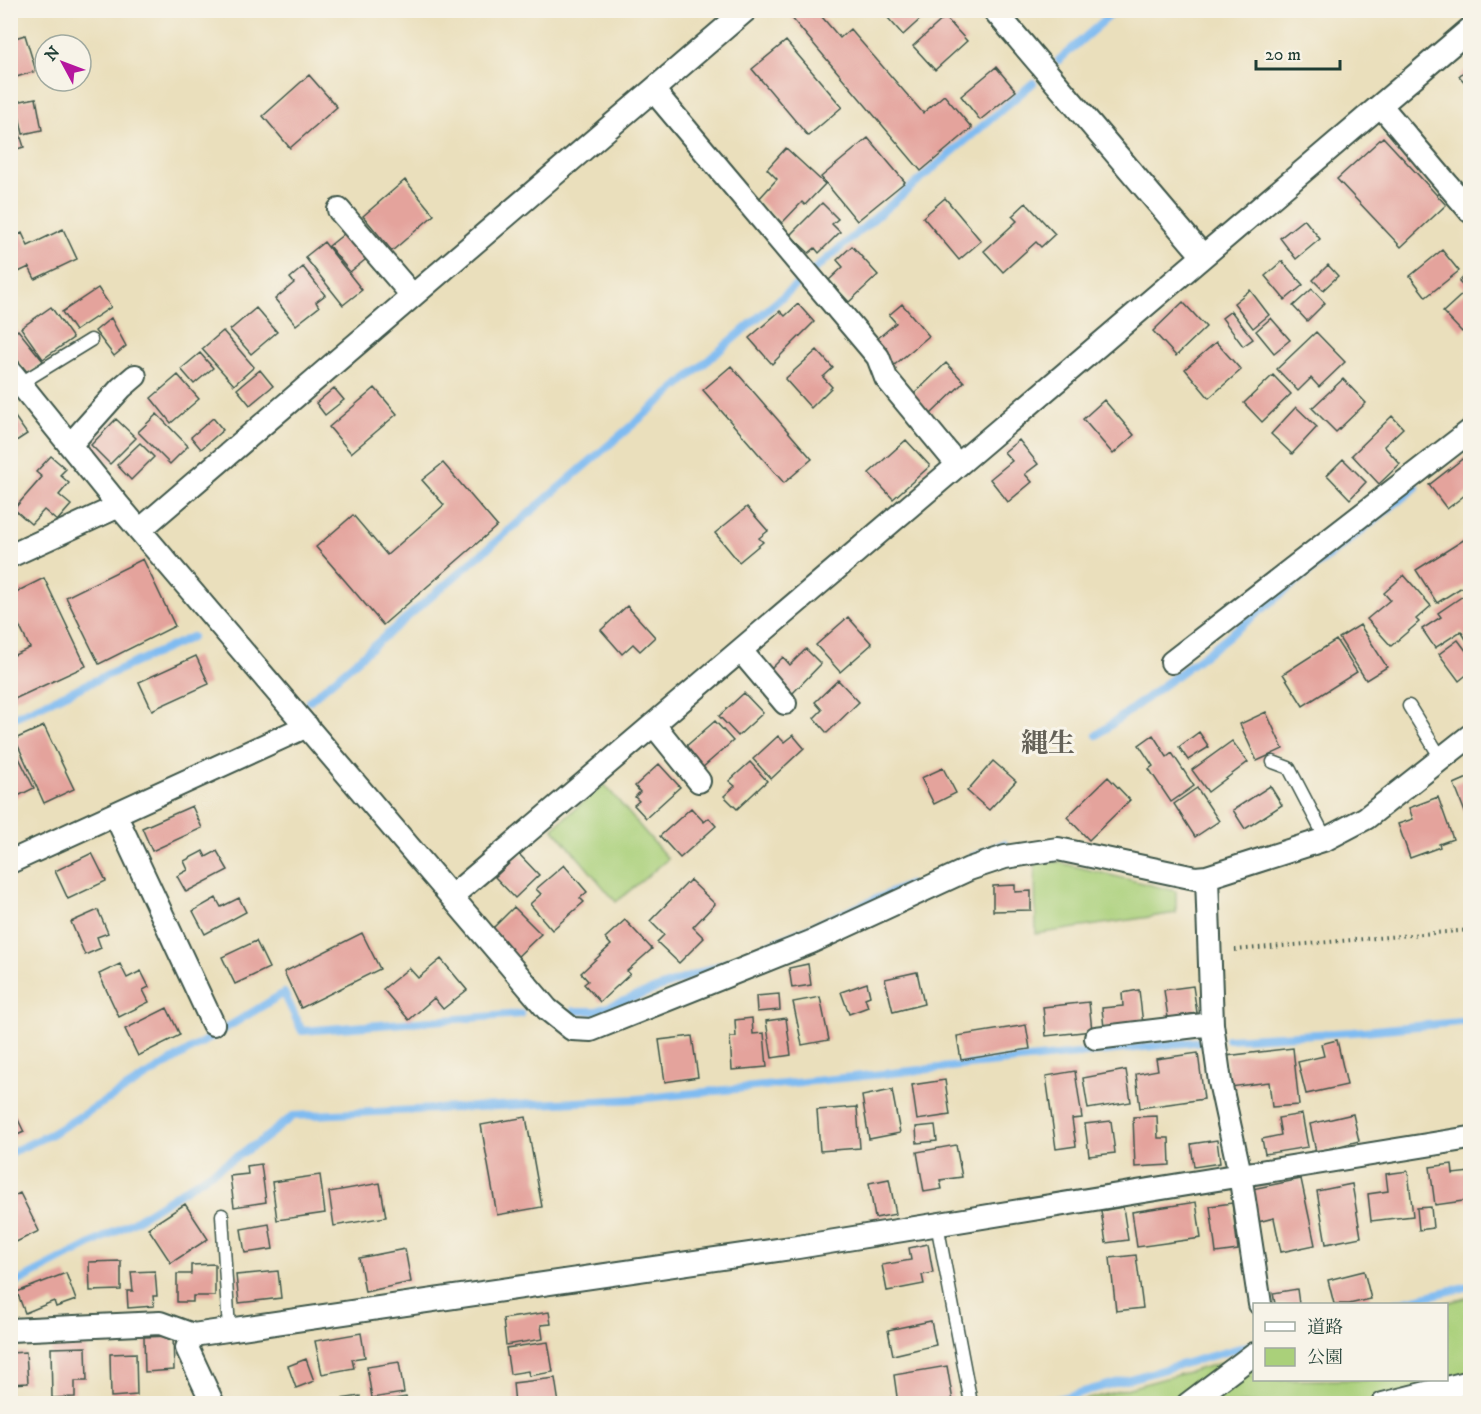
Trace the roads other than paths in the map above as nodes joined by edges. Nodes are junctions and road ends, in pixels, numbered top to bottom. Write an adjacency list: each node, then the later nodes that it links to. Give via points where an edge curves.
1 (746, 10): 4 (street)
2 (994, 10): 8 (street)
3 (1470, 29): 5 (street)
4 (653, 90): 9 (street); 15 (street, via 878,357 886,378)
5 (1381, 106): 7 (street); 8 (street)
6 (339, 210): 9 (street)
7 (1470, 211)
8 (1203, 256): 15 (street)
9 (412, 295): 17 (street)
10 (91, 340): 11 (lane)
11 (14, 376): 14 (street)
12 (135, 376): 14 (street)
13 (1470, 431): 20 (street)
14 (70, 445): 16 (street)
15 (957, 464): 19 (street)
16 (119, 506): 17 (street); 18 (street)
17 (141, 529): 24 (street)
18 (10, 556)
19 (741, 651): 21 (street); 23 (street)
20 (1172, 662)
21 (785, 703)
22 (1409, 706): 26 (lane)
23 (654, 725): 28 (street); 33 (street)
24 (307, 726): 29 (street); 33 (street)
25 (1470, 736): 26 (street)
26 (1441, 758): 30 (street, via 1366,818)
27 (1274, 762): 30 (lane, via 1288,768)
28 (699, 781)
29 (116, 814): 31 (street); 34 (street)
30 (1326, 839): 32 (street)
31 (10, 862)
32 (1208, 877): 33 (street, via 1195,878 1058,849 1005,857 969,869 811,942 591,1030 572,1029 547,1009); 35 (street)
33 (452, 896)
34 (213, 1024)
35 (1212, 1024): 36 (street); 38 (street)
36 (1096, 1038)
37 (1470, 1138): 38 (street)
38 (1240, 1174): 40 (street); 41 (street)
39 (222, 1215): 43 (lane)
40 (936, 1224): 43 (street, via 471,1297); 47 (lane)
41 (1260, 1303)
42 (10, 1330): 44 (street, via 160,1323)
43 (229, 1330): 44 (street)
44 (193, 1335): 48 (street, via 187,1348)
45 (1253, 1355): 49 (street)
46 (1470, 1382): 50 (street)
47 (971, 1403)
48 (213, 1404)
49 (1188, 1404)
50 (1383, 1404)

